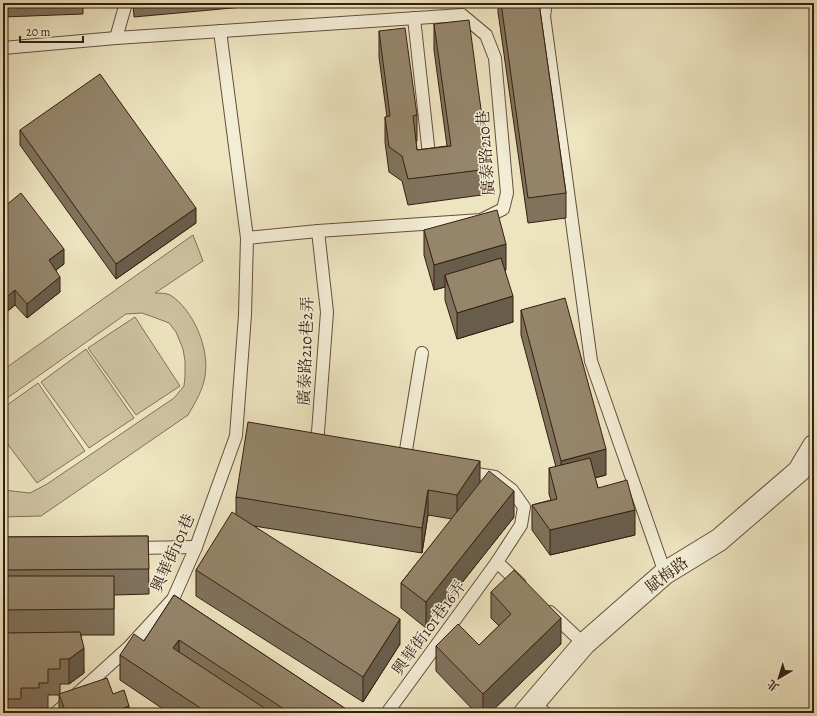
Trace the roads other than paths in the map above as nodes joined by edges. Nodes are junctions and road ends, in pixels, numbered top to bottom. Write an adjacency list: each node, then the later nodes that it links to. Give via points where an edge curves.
1 (126, 3): 5 (lane)
2 (546, 3): 20 (lane, via 544,16 591,361)
3 (414, 18): 4 (lane, 廣泰路210巷); 7 (lane); 8 (lane, 廣泰路210巷, via 462,15 486,35 495,58 507,192 504,209 481,220)
4 (220, 31): 5 (lane, 廣泰路210巷); 9 (lane, 興華街101巷)
5 (116, 38): 6 (lane, 廣泰路210巷)
6 (3, 48)
7 (430, 165)
8 (318, 231): 9 (lane, 廣泰路210巷); 14 (lane, 廣泰路210巷2弄, via 327,312 318,432 307,447)
9 (247, 238): 11 (lane, 興華街101巷, via 245,315)
10 (422, 353): 15 (lane, via 408,463)
11 (236, 436): 12 (lane); 17 (lane, 興華街101巷)
12 (251, 438)
13 (814, 446): 20 (street, 賦梅路, via 799,471 719,540)
14 (326, 450)
15 (389, 460)
16 (450, 469): 19 (lane, 興華街101巷16弄, via 495,477 512,490 524,507 521,524)
17 (196, 547): 18 (lane); 22 (lane, 興華街101巷)
18 (119, 548)
19 (496, 562): 21 (lane); 28 (lane, 興華街101巷16弄)
20 (665, 573): 25 (street, 賦梅路)
21 (530, 593)
22 (173, 599): 24 (lane); 27 (lane, 興華街101巷, via 128,648)
23 (540, 603): 25 (lane)
24 (186, 608)
25 (584, 644): 26 (street, 賦梅路)
26 (535, 710)
27 (56, 713)
28 (387, 713)

